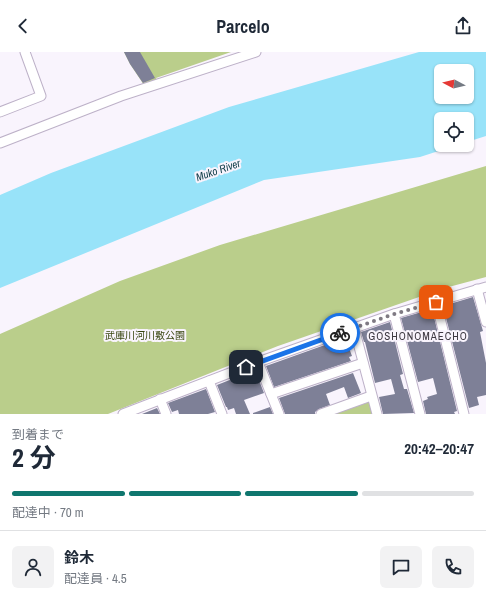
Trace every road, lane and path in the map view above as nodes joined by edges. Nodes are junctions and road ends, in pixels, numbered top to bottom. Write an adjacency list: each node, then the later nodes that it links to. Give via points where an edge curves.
1 (25, 52): 3 (street, via 41,96)
2 (256, 52): 4 (street, via 121,96)
3 (0, 112)
4 (0, 143)
5 (482, 288): 6 (street); 8 (street)
6 (436, 302): 7 (street); 23 (street)
7 (394, 314): 9 (street); 22 (street)
8 (486, 322)
9 (354, 328): 10 (street); 11 (street)
10 (258, 362): 12 (street); 13 (street)
11 (363, 363): 13 (street); 14 (street)
12 (209, 381): 15 (street); 18 (street)
13 (271, 394): 19 (street)
14 (371, 396): 20 (street); 21 (street)
15 (160, 399): 16 (street); 17 (street)
16 (122, 414)
17 (166, 414)
18 (222, 414)
19 (279, 414)
20 (321, 414)
21 (377, 414)
22 (420, 414)
23 (464, 414)

